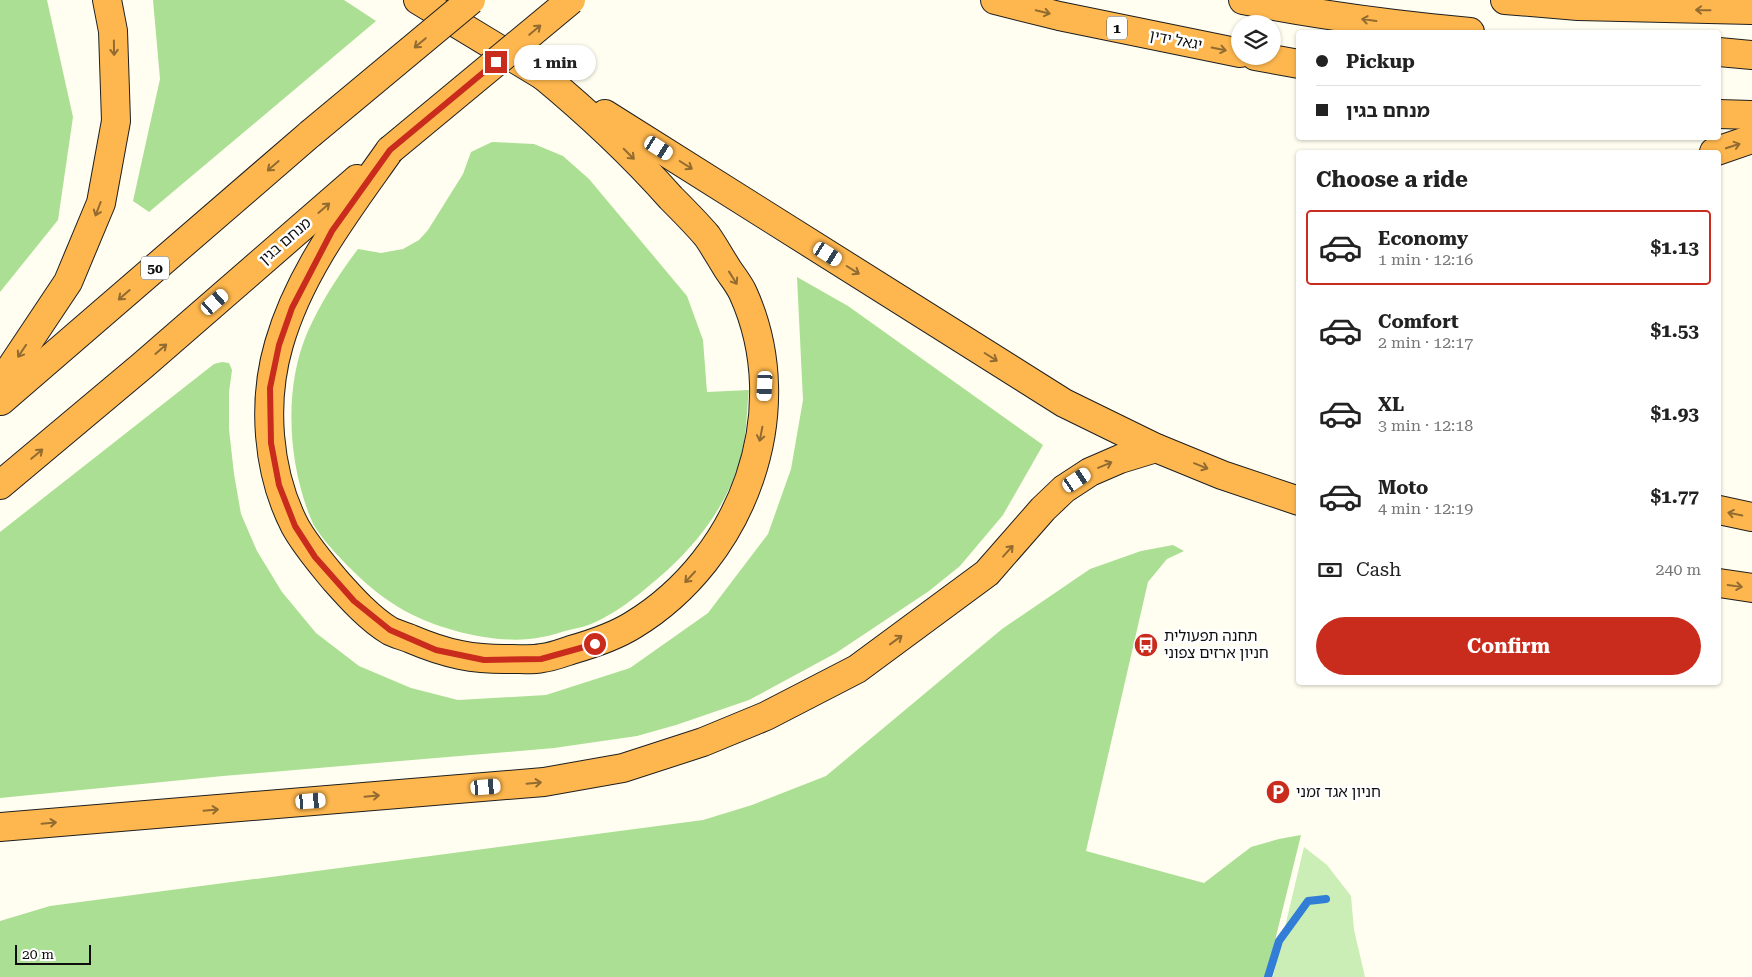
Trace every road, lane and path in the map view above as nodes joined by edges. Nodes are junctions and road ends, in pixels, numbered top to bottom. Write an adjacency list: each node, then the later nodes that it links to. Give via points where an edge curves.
1 (107, 0): 21 (highway, one-way to 21, via 114,31 116,120 101,203 68,282)
2 (418, 0): 15 (highway)
3 (471, 0): 22 (highway, 50, one-way to 22, bridge)
4 (572, 0): 19 (highway, מנחם בגין, one-way to 4, bridge)
5 (995, 0): 10 (highway, יגאל ידין / 1, one-way to 10)
6 (1243, 0): 9 (highway, one-way to 6)
7 (1505, 0): 8 (highway, one-way to 7, via 1578,6)
8 (1752, 10)
9 (1447, 30)
10 (1231, 51)
11 (1721, 52): 12 (highway)
12 (1752, 54)
13 (1281, 61): 14 (highway)
14 (1296, 63)
15 (541, 74): 19 (highway, one-way to 19, via 608,132 708,238 742,292 760,340 765,386 763,427 753,472 740,505 716,546 664,604 632,626 595,644 541,659 484,660 436,650 390,630 354,601 315,557 295,526 279,485 271,443 270,388 279,345 292,308 332,231); 23 (highway, one-way to 23, via 1064,402)
16 (1721, 114): 17 (highway)
17 (1752, 115)
18 (1752, 139): 20 (highway, one-way to 18)
19 (390, 150): 24 (highway, מנחם בגין, one-way to 19)
20 (1720, 150)
21 (0, 384)
22 (0, 401)
23 (1156, 448): 25 (highway, one-way to 25); 30 (highway, one-way to 23, via 544,782 623,768 703,742 766,716 856,669 987,573 1042,509 1064,490 1090,472)
24 (0, 485)
25 (1296, 500)
26 (1721, 510): 27 (highway, one-way to 26)
27 (1752, 517)
28 (1721, 584): 29 (highway, one-way to 29)
29 (1752, 588)
30 (0, 827)

